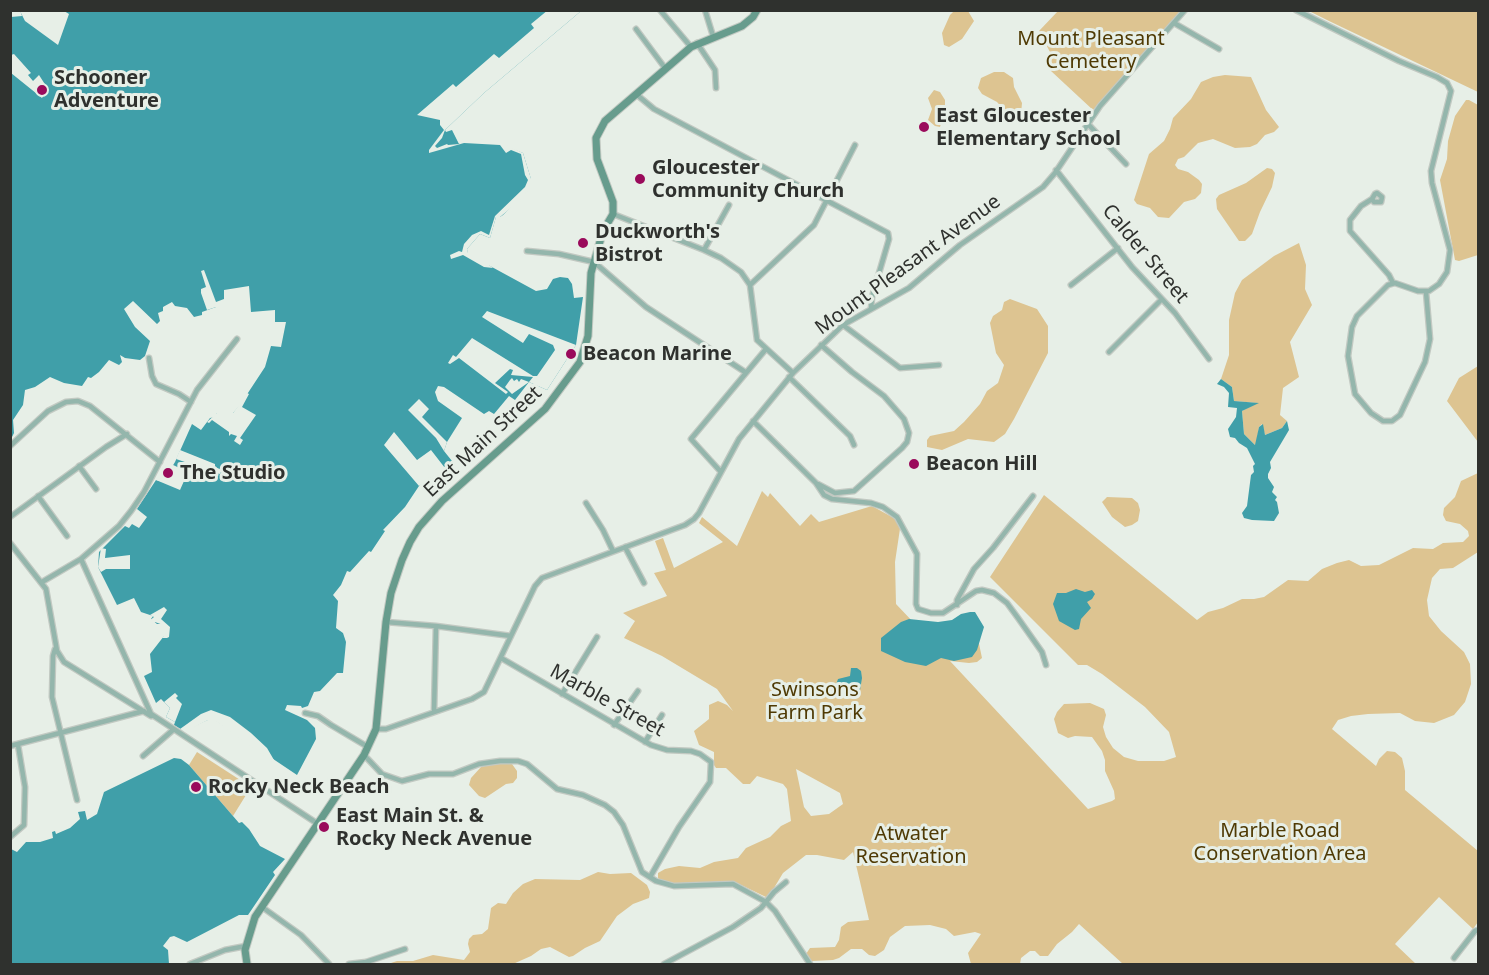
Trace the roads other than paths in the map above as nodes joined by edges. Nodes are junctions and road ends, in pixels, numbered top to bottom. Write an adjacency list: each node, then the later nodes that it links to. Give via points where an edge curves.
1 (660, 10): 9 (street)
2 (705, 10): 8 (street)
3 (757, 10): 8 (main road, via 742,26)
4 (1185, 10): 6 (street, Mount Pleasant Avenue)
5 (1296, 10): 29 (street, via 1437,77 1451,90 1431,171 1450,258 1444,278)
6 (1174, 23): 10 (street); 14 (street, Mount Pleasant Avenue)
7 (636, 29): 11 (street)
8 (713, 36): 9 (main road)
9 (694, 45): 11 (main road); 12 (street, via 715,70)
10 (1219, 49)
11 (666, 68): 13 (main road)
12 (716, 88)
13 (636, 94): 19 (street, via 654,109); 21 (main road, via 605,121 596,138 597,159 613,202)
14 (1087, 123): 16 (street); 17 (street, Mount Pleasant Avenue)
15 (855, 145): 19 (street)
16 (1126, 164)
17 (1056, 170): 22 (street, Calder Street); 31 (street, Mount Pleasant Avenue, via 1036,193 960,245 909,288)
18 (1372, 199): 26 (street, via 1350,220 1350,231)
19 (826, 200): 27 (street, via 807,233); 31 (street, via 888,233)
20 (729, 205): 23 (street)
21 (613, 214): 23 (street); 25 (main road, East Main Street, via 603,231)
22 (1118, 248): 28 (street); 30 (street, Calder Street)
23 (704, 250): 27 (street, via 741,272)
24 (527, 251): 25 (street)
25 (594, 262): 40 (street, via 646,307); 64 (main road, East Main Street, via 588,336 580,362 545,409 442,501 419,527 402,560)
26 (1393, 283): 29 (street); 29 (street, via 1355,319 1348,353 1356,396 1383,421 1400,415 1425,362 1430,339)
27 (750, 285): 35 (street, via 757,339)
28 (1071, 285)
29 (1426, 292)
30 (1161, 300): 36 (street); 38 (street, Calder Street)
31 (871, 309): 32 (street, Mount Pleasant Avenue)
32 (843, 325): 34 (street, Mount Pleasant Avenue); 39 (street, via 900,368)
33 (237, 339): 42 (street)
34 (821, 345): 41 (street, Mount Pleasant Avenue); 50 (street, via 884,396 904,419 909,433 902,448 854,491 835,493)
35 (766, 349): 40 (street); 41 (street)
36 (1108, 352)
37 (150, 358): 42 (street, via 156,384)
38 (1209, 359)
39 (939, 365)
40 (745, 372): 49 (street, via 691,439)
41 (791, 375): 43 (street, Mount Pleasant Avenue); 45 (street, via 850,436)
42 (191, 402): 47 (street)
43 (753, 421): 49 (street, Mount Pleasant Avenue); 50 (street)
44 (127, 434): 46 (street, via 84,403 72,401 48,411); 47 (street); 48 (street)
45 (854, 445)
46 (10, 446)
47 (160, 462): 60 (street, via 119,526)
48 (80, 466): 51 (street); 52 (street)
49 (721, 472): 58 (street, Mount Pleasant Avenue, via 694,519)
50 (816, 483): 63 (street, via 831,499 871,502 897,517 917,554 918,609 938,614)
51 (96, 489)
52 (38, 496): 55 (street); 56 (street)
53 (1033, 496): 63 (street, via 974,569)
54 (586, 503): 59 (street)
55 (10, 517)
56 (67, 536)
57 (10, 543): 61 (street)
58 (625, 547): 59 (street, Mount Pleasant Avenue); 62 (street)
59 (613, 551): 66 (street, Mount Pleasant Avenue, via 538,581)
60 (81, 559): 61 (street); 77 (street)
61 (42, 582): 68 (street, via 49,596)
62 (644, 583)
63 (957, 604): 70 (street, via 982,590 997,594)
64 (386, 622): 65 (street); 79 (main road, East Main Street)
65 (436, 626): 66 (street); 74 (street)
66 (511, 636): 69 (street, Mount Pleasant Avenue)
67 (597, 637): 72 (street)
68 (56, 646): 73 (street, via 64,662); 81 (street, via 52,697)
69 (501, 658): 72 (street, Marble Street); 74 (street, Mount Pleasant Avenue, via 484,693)
70 (1047, 664)
71 (638, 691): 78 (street)
72 (562, 694): 78 (street, Marble Street)
73 (144, 711): 77 (street); 81 (street)
74 (434, 712): 79 (street, Mount Pleasant Avenue)
75 (305, 713): 85 (street, via 318,716)
76 (662, 715): 82 (street)
77 (155, 718): 80 (street)
78 (614, 725): 82 (street, Marble Street)
79 (376, 729): 85 (main road, East Main Street)
80 (173, 730): 87 (street); 89 (street)
81 (61, 734): 83 (street); 88 (street)
82 (645, 742): 91 (street, Marble Street, via 667,750 700,754 711,762 712,768 710,782)
83 (18, 745): 84 (street); 90 (street, via 25,787 24,825)
84 (10, 746)
85 (368, 747): 86 (main road, East Main Street)
86 (364, 755): 89 (main road, East Main Street); 91 (street, via 382,774 402,781 435,773 453,774 500,761 527,764 557,789 584,795 614,812 642,872)
87 (143, 756)
88 (77, 800)
89 (318, 824): 94 (main road, East Main Street)
90 (10, 837)
91 (650, 877): 93 (street, via 667,885 733,884)
92 (786, 882): 93 (street)
93 (766, 902): 103 (street, via 733,927); 104 (street)
94 (262, 907): 96 (main road, East Main Street); 101 (street, via 294,929)
95 (1477, 930): 98 (street)
96 (246, 946): 99 (street); 100 (main road)
97 (405, 949): 102 (street)
98 (1454, 958)
99 (190, 964)
100 (247, 964)
101 (329, 964)
102 (349, 964)
103 (664, 964)
104 (810, 964)

